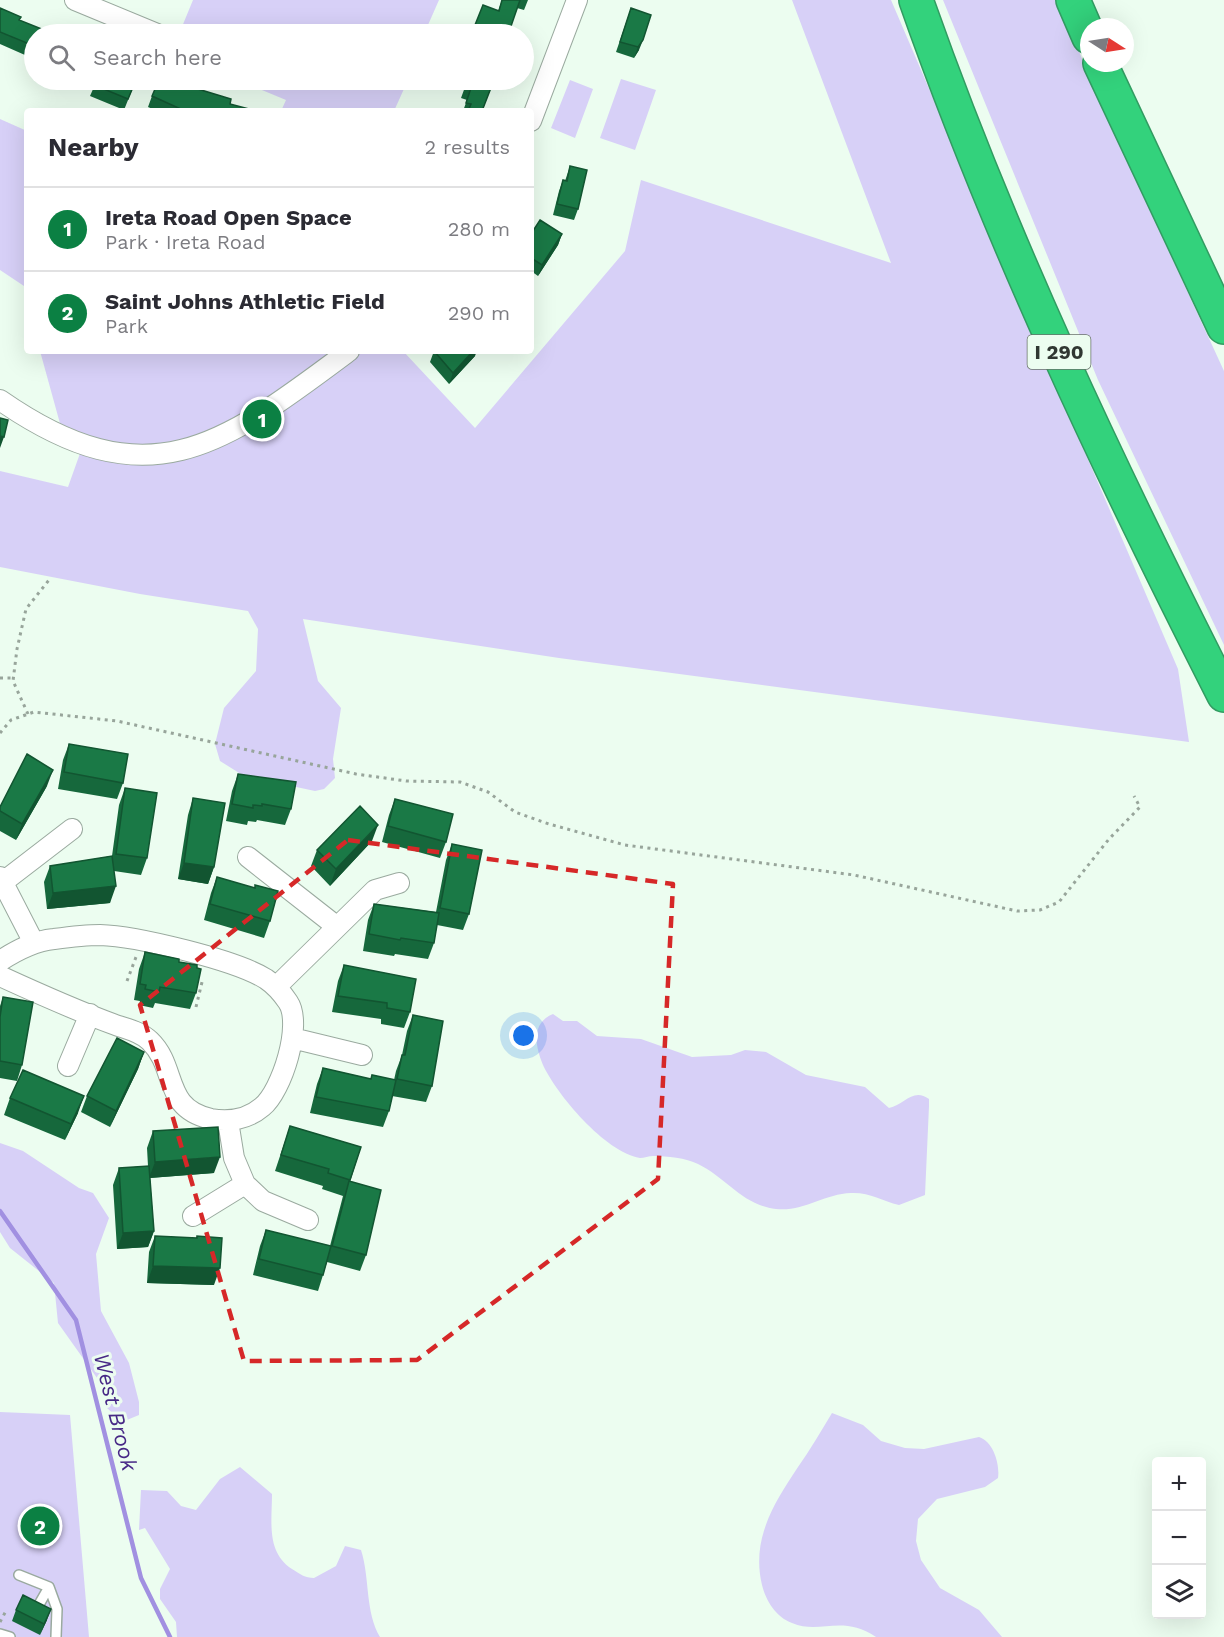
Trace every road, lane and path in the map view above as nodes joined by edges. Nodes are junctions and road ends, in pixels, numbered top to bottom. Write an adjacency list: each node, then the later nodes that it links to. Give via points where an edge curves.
1 (75, 0): 6 (street)
2 (577, 0): 8 (street)
3 (916, 0): 15 (highway, I 290, via 1003,224 1074,386)
4 (1074, 0): 5 (highway)
5 (1081, 18)
6 (133, 24)
7 (1104, 72): 9 (highway)
8 (534, 113)
9 (1224, 327)
10 (345, 354): 11 (street, via 228,435 160,456 118,453 76,442 34,424)
11 (0, 400)
12 (50, 580): 14 (path, via 26,609)
13 (0, 678): 14 (path)
14 (14, 678): 16 (path)
15 (1224, 695)
16 (28, 714): 17 (path, via 11,720); 18 (path, via 117,721 356,774 406,781 460,782 488,792 515,812 549,825 625,845 854,875 1017,911 1040,910 1059,902 1140,807)
17 (0, 733)
18 (1134, 796)
19 (72, 829): 21 (street)
20 (248, 857): 23 (street)
21 (2, 880): 24 (street)
22 (399, 884): 23 (street, via 375,890)
23 (336, 926): 32 (street)
24 (34, 943): 26 (street); 32 (street, via 82,936 129,938 248,970)
25 (137, 949): 31 (path)
26 (0, 961)
27 (205, 967): 30 (path)
28 (0, 976): 34 (street)
29 (190, 978): 30 (path)
30 (203, 978): 33 (path)
31 (128, 981)
32 (276, 987): 35 (street, via 290,1005)
33 (196, 1006)
34 (90, 1014): 37 (street); 38 (street, via 144,1036 164,1061 180,1102 192,1112)
35 (292, 1038): 36 (street); 38 (street, via 270,1098 253,1113)
36 (362, 1055)
37 (68, 1066)
38 (228, 1121): 39 (street, via 234,1158)
39 (245, 1184): 40 (street); 41 (street, via 263,1201)
40 (193, 1216)
41 (308, 1220)
42 (19, 1575): 43 (lane)
43 (49, 1587): 44 (lane); 49 (lane, via 57,1609)
44 (37, 1608)
45 (7, 1609): 46 (path)
46 (0, 1622)
47 (0, 1634): 48 (lane)
48 (10, 1637)
49 (56, 1637)

